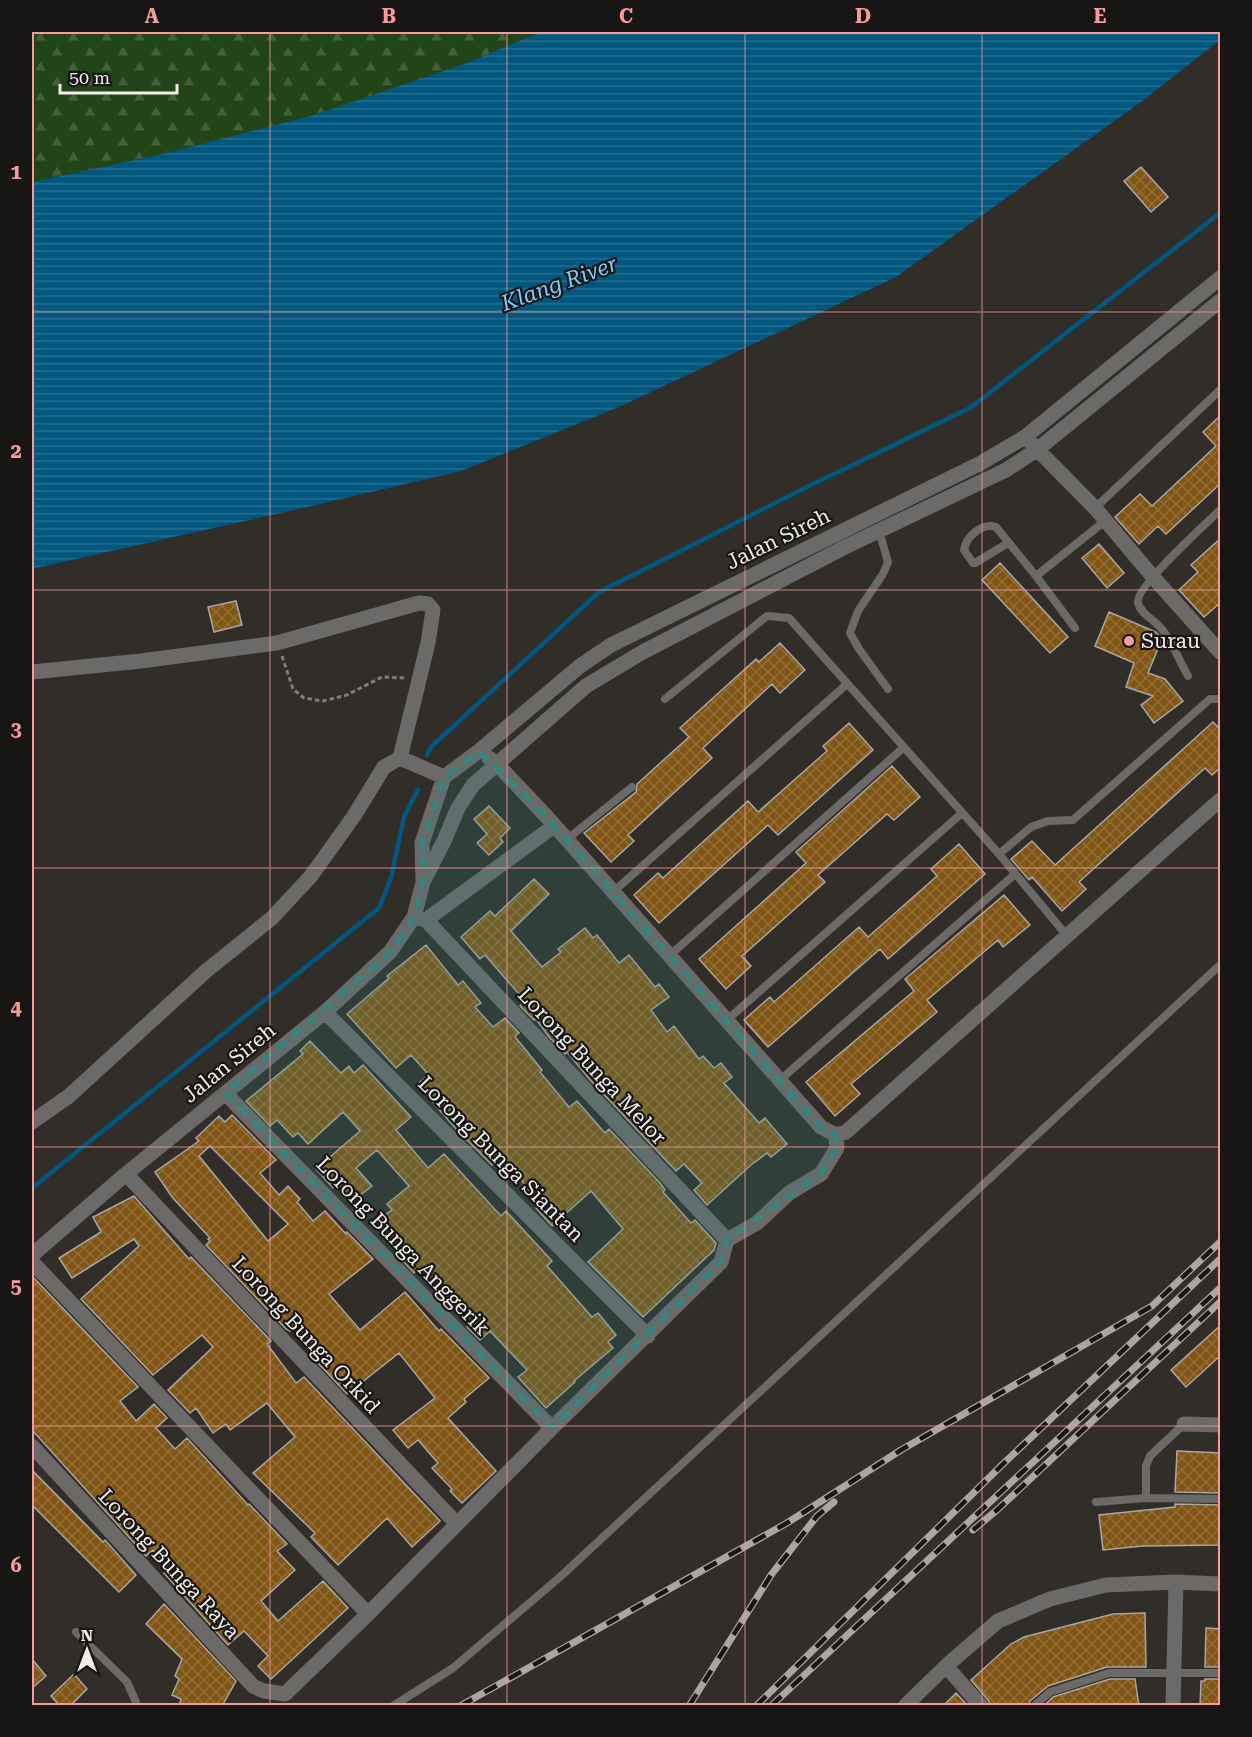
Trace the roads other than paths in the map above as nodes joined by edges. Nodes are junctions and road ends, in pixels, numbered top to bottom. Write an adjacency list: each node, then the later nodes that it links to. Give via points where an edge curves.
1 (1221, 278): 4 (street, Jalan Sireh)
2 (1221, 301): 5 (street, Jalan Sireh)
3 (1221, 390): 6 (lane)
4 (1025, 437): 5 (street); 22 (street, Jalan Sireh, via 979,464 611,645)
5 (1038, 449): 6 (street); 9 (street, Jalan Sireh, via 1006,470)
6 (1095, 508): 8 (street)
7 (1221, 510): 12 (lane)
8 (1106, 521): 11 (lane); 12 (street)
9 (879, 531): 18 (lane, via 888,562 858,611 850,633); 24 (street, Jalan Sireh, via 586,686)
10 (1008, 543): 10 (lane, via 996,527 986,525 968,539 964,550 975,563); 11 (lane)
11 (1036, 576): 13 (lane)
12 (1153, 576): 14 (street); 16 (lane, via 1139,593 1138,602 1162,628)
13 (1075, 628)
14 (1218, 643)
15 (32, 672): 23 (street, via 277,643 419,603 428,604 433,610 428,643)
16 (1188, 676)
17 (847, 684): 19 (lane, via 789,618 767,616); 21 (lane); 34 (lane)
18 (888, 689)
19 (665, 699)
20 (1221, 699): 31 (lane, via 1210,699 1073,820 1048,821 1031,827)
21 (903, 748): 28 (lane); 37 (lane)
22 (479, 751): 24 (street); 25 (street, Jalan Sireh)
23 (400, 758): 25 (street); 43 (street, via 384,767 311,876 272,918 69,1096)
24 (497, 764): 29 (street); 33 (street, Jalan Sireh, via 473,785 458,808)
25 (444, 777): 33 (street, Jalan Sireh, via 422,843)
26 (632, 787): 30 (lane)
27 (1221, 800): 36 (street)
28 (962, 813): 31 (lane); 40 (lane)
29 (554, 826): 30 (street); 35 (street)
30 (566, 840): 34 (street)
31 (999, 854): 32 (lane)
32 (1015, 874): 36 (lane); 41 (lane)
33 (423, 882): 35 (street, Jalan Sireh)
34 (613, 892): 37 (street)
35 (420, 919): 39 (street, Jalan Sireh); 46 (street, Lorong Bunga Melor)
36 (1068, 937): 44 (street, via 846,1132)
37 (669, 956): 40 (street)
38 (1221, 965): 66 (lane, via 560,1577 453,1668)
39 (325, 1012): 42 (street, Jalan Sireh); 49 (street, Lorong Bunga Siantan)
40 (727, 1020): 41 (street)
41 (780, 1080): 44 (street, via 821,1127)
42 (225, 1093): 45 (street, Jalan Sireh); 52 (street, Lorong Bunga Anggerik)
43 (32, 1122)
44 (836, 1135): 46 (street, via 837,1148 820,1174 789,1193 757,1223)
45 (126, 1174): 47 (street, Jalan Sireh); 57 (street, Lorong Bunga Orkid)
46 (727, 1240): 49 (street, via 721,1262)
47 (32, 1255)
48 (32, 1262): 60 (street)
49 (648, 1336): 52 (street)
50 (1184, 1424): 51 (street); 54 (lane, via 1150,1456 1146,1466)
51 (1221, 1425)
52 (552, 1428): 57 (street)
53 (32, 1446): 60 (street, Lorong Bunga Raya, via 253,1686 285,1694)
54 (1146, 1498): 55 (lane); 56 (lane)
55 (1221, 1499)
56 (1096, 1502)
57 (457, 1524): 60 (street)
58 (1176, 1582): 59 (street); 62 (street, via 1106,1585 1050,1599 999,1621); 63 (street)
59 (1221, 1584)
60 (368, 1614)
61 (76, 1632): 65 (lane, via 127,1682)
62 (946, 1666): 67 (street); 68 (street)
63 (1174, 1672): 64 (lane); 69 (lane, via 1109,1672 1050,1692); 70 (street)
64 (1221, 1673)
65 (136, 1706)
66 (393, 1706)
67 (904, 1706)
68 (981, 1706)
69 (1034, 1706)
70 (1173, 1706)

